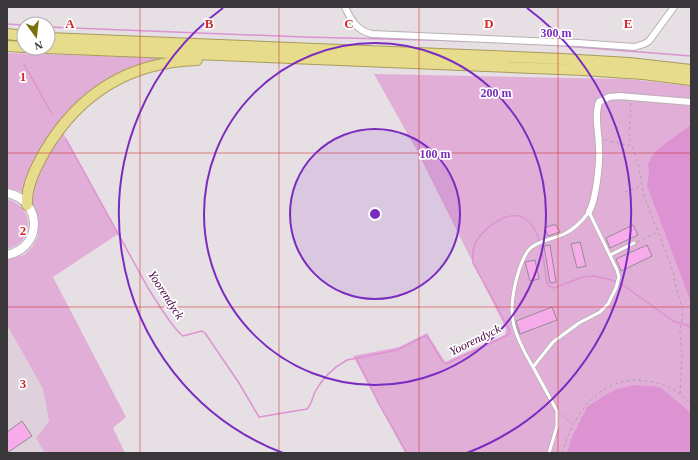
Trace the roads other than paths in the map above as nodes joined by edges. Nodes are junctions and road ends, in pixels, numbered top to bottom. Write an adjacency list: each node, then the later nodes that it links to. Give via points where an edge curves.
1 (345, 7): 2 (street, via 352,21 363,31 372,34 634,47 649,41)
2 (674, 7)
3 (56, 38): 6 (highway, via 562,59)
4 (56, 48): 5 (highway)
5 (288, 58): 9 (highway, via 605,71); 12 (highway, via 252,61 176,61 141,69 115,80 84,102 58,131 35,170 28,193)
6 (650, 65): 7 (highway); 8 (highway)
7 (691, 65)
8 (691, 70)
9 (691, 80)
10 (691, 102): 13 (street, via 632,97 609,97 599,102 599,161)
11 (7, 193): 12 (street, via 19,197)
12 (28, 205): 15 (street, via 34,220 32,235 22,248)
13 (589, 212): 16 (lane); 17 (lane, via 565,234 537,244 529,250 520,267 511,315)
14 (634, 243): 16 (lane)
15 (7, 255)
16 (610, 255): 17 (lane, via 618,272 617,285 610,300 602,310 579,322 556,339)
17 (532, 367): 18 (lane, via 557,411 557,426)
18 (549, 453)

